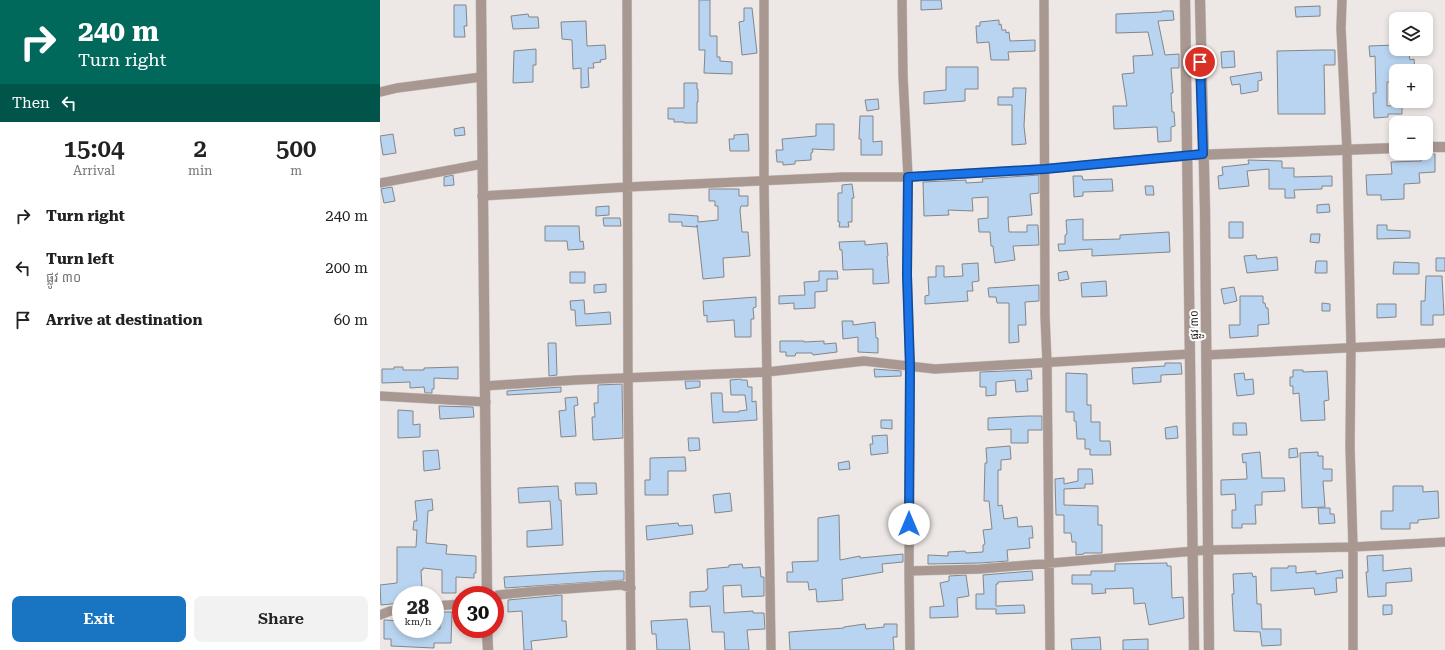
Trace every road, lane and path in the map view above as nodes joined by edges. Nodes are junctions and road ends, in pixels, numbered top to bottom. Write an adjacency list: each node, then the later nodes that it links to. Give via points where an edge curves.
1 (481, 0): 9 (street)
2 (627, 0): 22 (street)
3 (764, 0): 20 (street)
4 (902, 0): 19 (street)
5 (1044, 0): 18 (street)
6 (1185, 0): 16 (street, ផ្លូវ ៣០)
7 (1200, 0): 15 (street, ផ្លូវ ៣០)
8 (1342, 0): 14 (street)
9 (481, 77): 10 (street); 17 (street)
10 (380, 92)
11 (1433, 147): 12 (street)
12 (1445, 147)
13 (1389, 148): 14 (street)
14 (1347, 150): 15 (street); 25 (street)
15 (1203, 154): 16 (street); 27 (street, ផ្លូវ ៣០)
16 (1188, 156): 18 (street); 26 (street, ផ្លូវ ៣០)
17 (482, 164): 21 (street); 23 (street)
18 (1045, 169): 19 (street); 28 (street)
19 (908, 177): 20 (street, via 843,177); 29 (street, via 907,275)
20 (764, 182): 22 (street); 30 (street)
21 (380, 183)
22 (627, 187): 23 (street); 31 (street)
23 (482, 196): 32 (street)
24 (1445, 343): 25 (street)
25 (1351, 347): 27 (street); 36 (street)
26 (1190, 354): 28 (street); 38 (street, ផ្លូវ ៣០)
27 (1207, 355): 37 (street, ផ្លូវ ៣០)
28 (1047, 363): 29 (street, via 935,369); 39 (street)
29 (910, 367): 30 (street, via 864,362); 40 (street)
30 (767, 372): 31 (street); 49 (street)
31 (628, 378): 32 (street); 42 (street)
32 (486, 386): 34 (street)
33 (380, 396): 34 (street)
34 (486, 402): 41 (street)
35 (1445, 542): 36 (street)
36 (1353, 547): 37 (street); 54 (street)
37 (1207, 550): 38 (street); 53 (street, ផ្លូវ ៣០)
38 (1192, 551): 39 (street); 52 (street, ផ្លូវ ៣០)
39 (1049, 563): 40 (street, via 980,569); 51 (street)
40 (909, 571): 50 (street)
41 (487, 586)
42 (631, 588): 43 (street, via 621,585); 48 (street)
43 (504, 594)
44 (392, 611): 45 (street)
45 (380, 615)
46 (487, 638): 47 (street)
47 (488, 650)
48 (632, 650)
49 (771, 650)
50 (910, 650)
51 (1050, 650)
52 (1194, 650)
53 (1209, 650)
54 (1353, 650)

